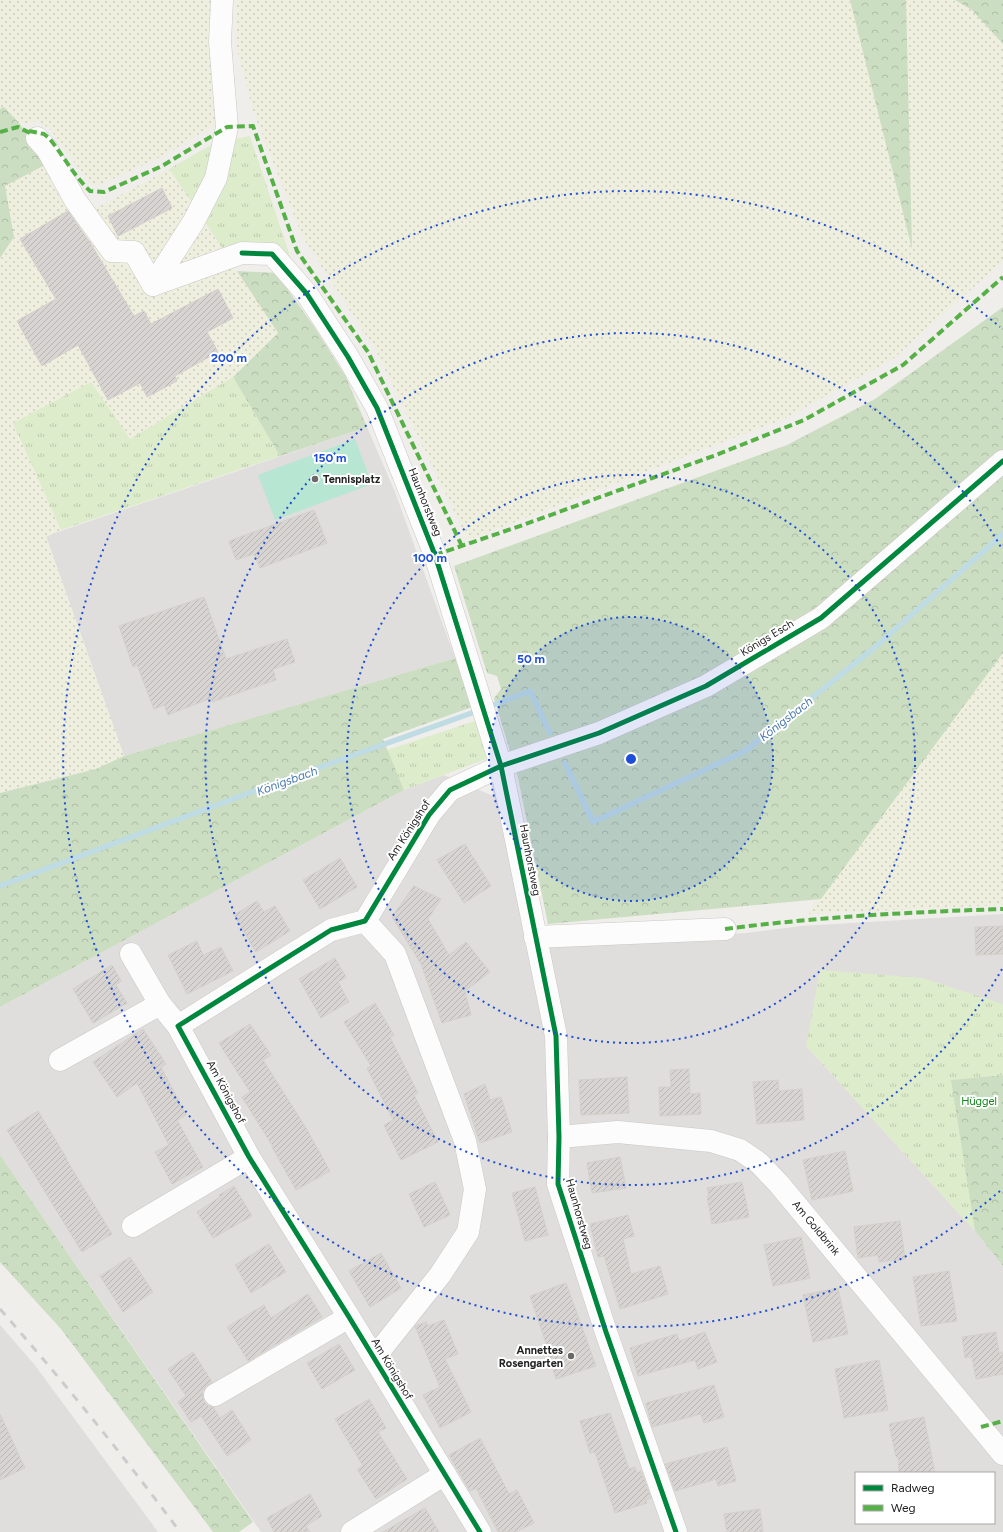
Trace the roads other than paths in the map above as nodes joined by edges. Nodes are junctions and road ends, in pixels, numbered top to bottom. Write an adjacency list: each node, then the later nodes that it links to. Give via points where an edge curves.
1 (222, 0): 3 (street, via 220,42 228,127 216,178 194,221)
2 (36, 138): 3 (street, via 47,149 75,200 112,251 134,252)
3 (153, 285): 5 (street, Haunhorstweg, via 242,253 272,254 307,294 377,408 435,555)
4 (1003, 461): 5 (street, Königs Esch, via 821,618 706,686 599,733)
5 (501, 766): 6 (street, Am Königshof, via 450,790 429,815); 8 (street, Haunhorstweg)
6 (365, 921): 11 (street, via 331,930); 17 (street, Am Königshof, via 395,954 465,1141 475,1190 468,1232 440,1275)
7 (725, 929): 8 (street)
8 (535, 937): 13 (street, Haunhorstweg, via 556,1036)
9 (131, 954): 10 (street, Am Königshof)
10 (160, 1004): 11 (street, Am Königshof); 12 (street)
11 (178, 1026): 14 (street, Am Königshof)
12 (60, 1060)
13 (559, 1137): 19 (street, Am Goldbrink, via 618,1132 711,1141 740,1150 759,1163); 23 (street, Haunhorstweg, via 558,1184 606,1332)
14 (249, 1157): 15 (street); 16 (street, Am Königshof)
15 (134, 1226)
16 (349, 1317): 17 (street, Am Königshof); 18 (street)
17 (374, 1358): 20 (street, Am Königshof)
18 (215, 1395)
19 (1003, 1454)
20 (445, 1474): 21 (street); 22 (street, Am Königshof)
21 (352, 1532)
22 (480, 1532)
23 (676, 1532)

